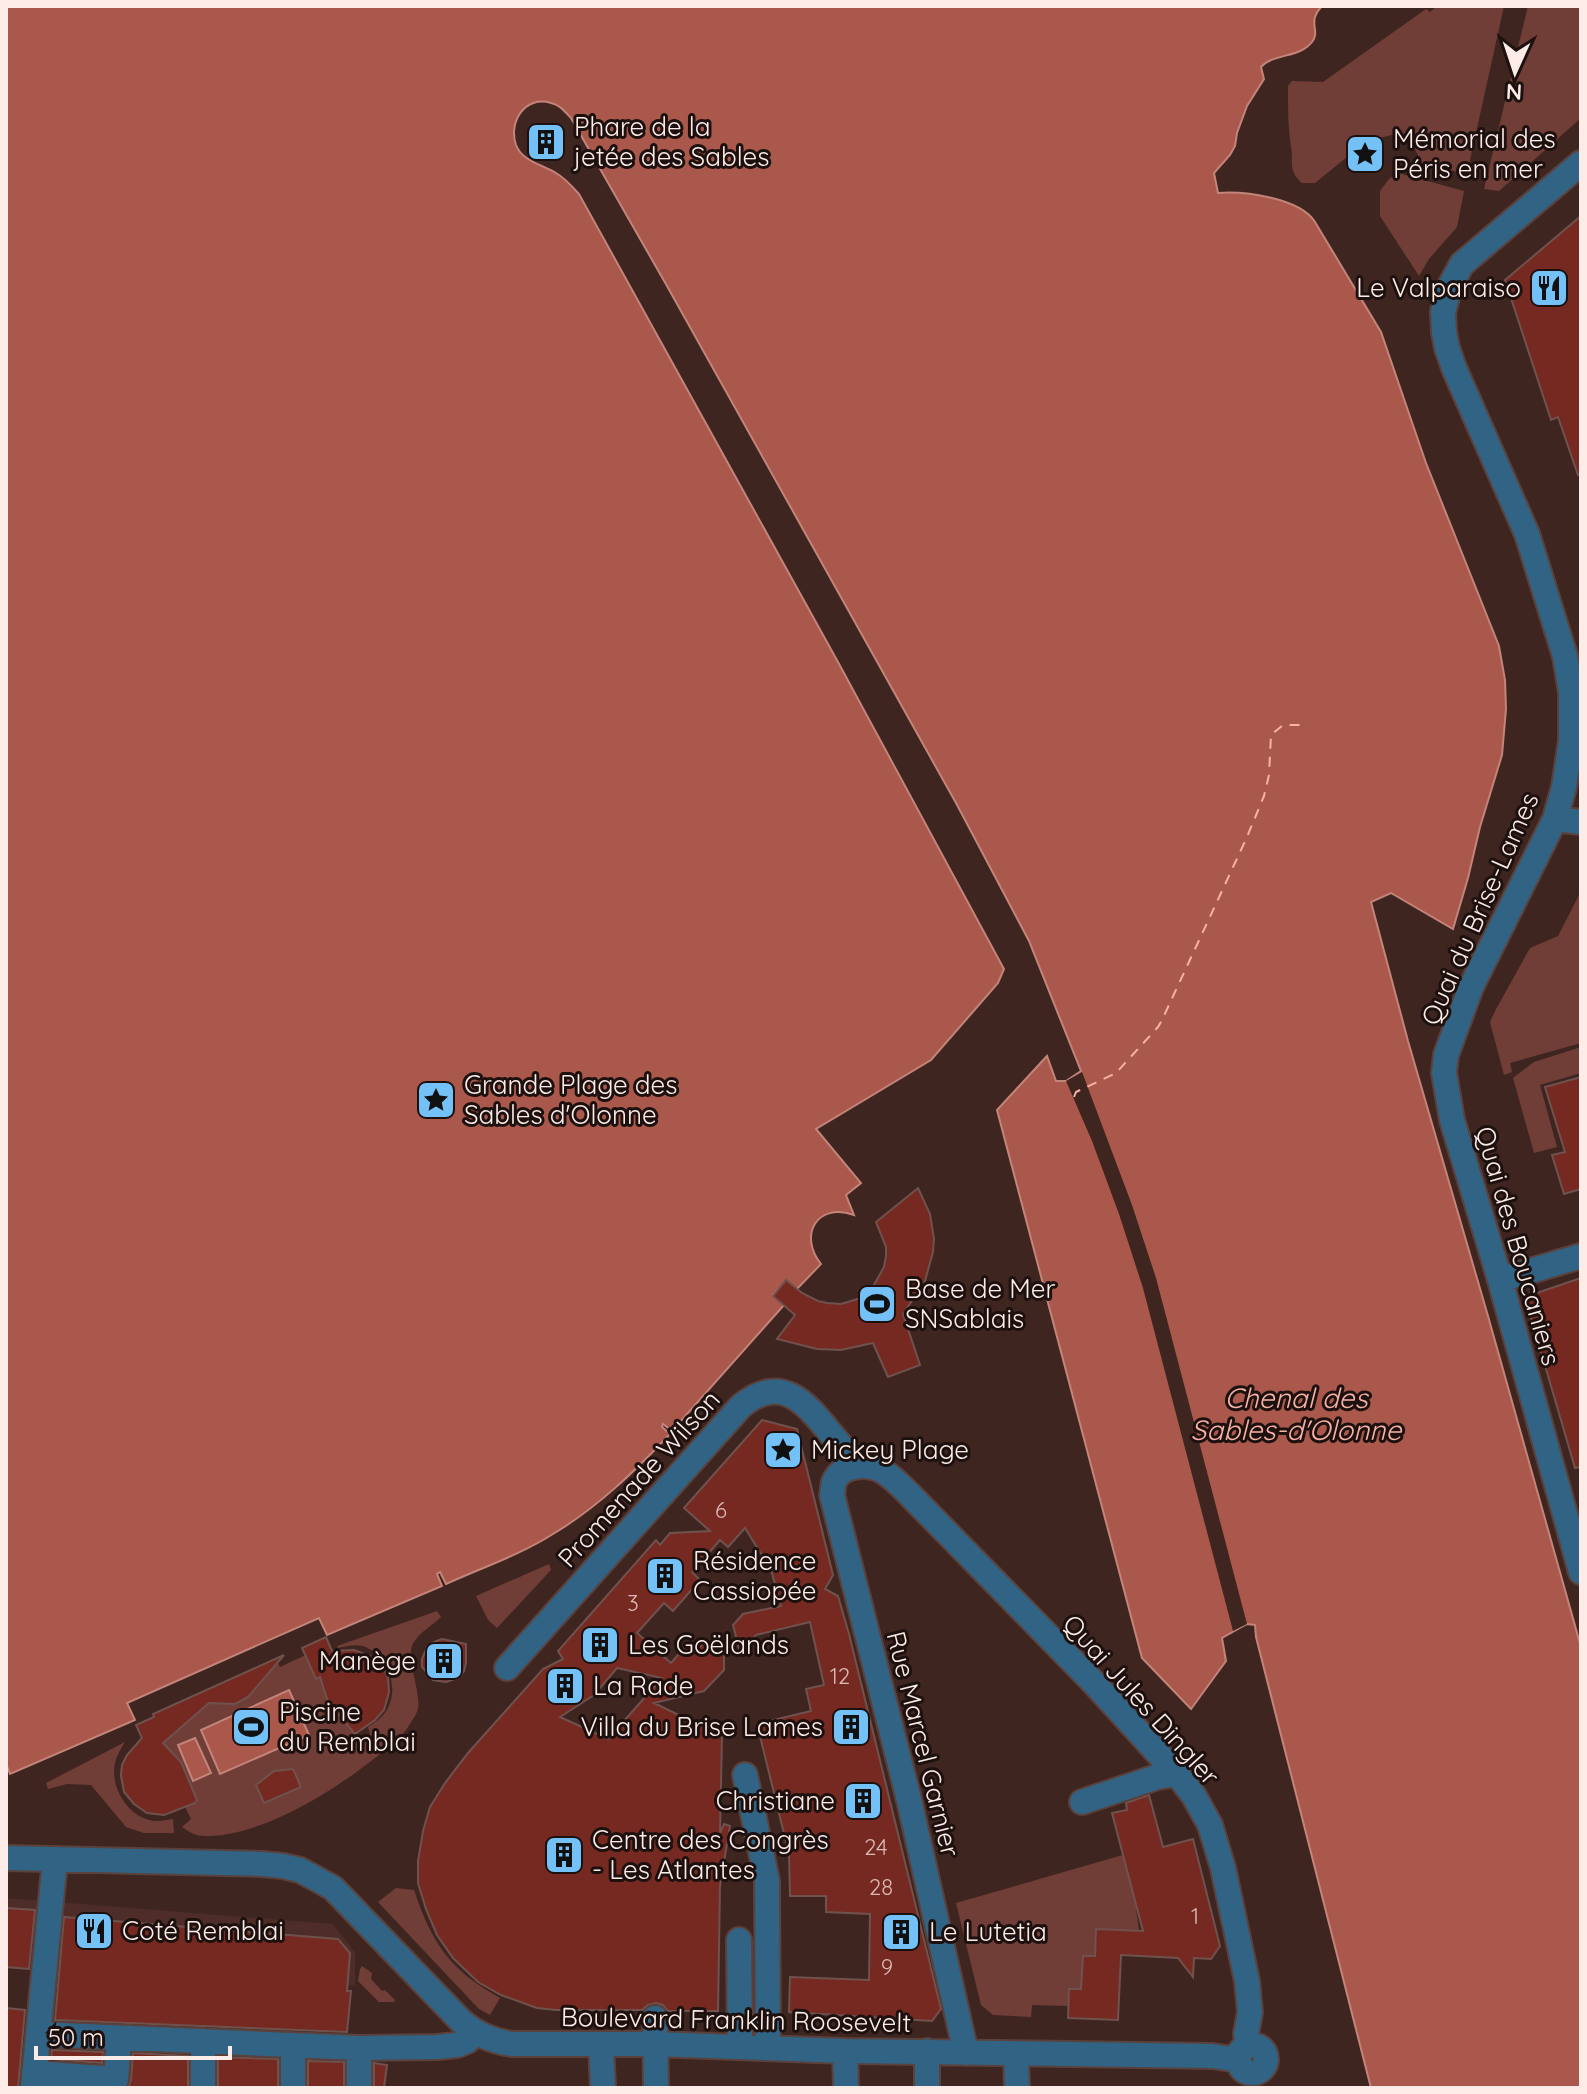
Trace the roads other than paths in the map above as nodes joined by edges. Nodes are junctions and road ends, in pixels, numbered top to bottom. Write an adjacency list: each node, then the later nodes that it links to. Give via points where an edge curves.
1 (1581, 163): 2 (street, Quai du Brise-Lames, via 1462,264 1443,312 1454,368 1527,534 1565,656 1571,741)
2 (1555, 819): 3 (street); 4 (street, Quai du Brise-Lames, via 1471,987 1446,1055)
3 (1581, 822)
4 (1452, 1120): 6 (street, Quai des Boucaniers)
5 (1581, 1256): 6 (street)
6 (1500, 1280): 8 (street, Quai des Boucaniers)
7 (861, 1466): 9 (street, Promenade Wilson, via 802,1401 779,1392 753,1397); 10 (street, Quai Jules Dingler, via 887,1474 913,1498); 29 (street, Rue Marcel Garnier, via 841,1473 832,1495)
8 (1581, 1572)
9 (507, 1668)
10 (1177, 1774): 12 (street); 31 (street, Quai Jules Dingler, via 1210,1825 1223,1868 1247,1981 1246,2034)
11 (745, 1775): 26 (street, via 767,1881)
12 (1082, 1802)
13 (6, 1858): 14 (street)
14 (55, 1859): 17 (street, Boulevard Franklin Roosevelt, via 262,1864 300,1870 333,1888); 18 (street)
15 (739, 1940): 24 (street)
16 (655, 2018): 22 (street)
17 (476, 2033): 21 (street, Boulevard Franklin Roosevelt, via 512,2044); 25 (street, via 457,2045)
18 (39, 2034): 19 (street); 32 (street)
19 (119, 2038): 20 (street); 32 (street, via 116,2079)
20 (203, 2041): 23 (street); 33 (street)
21 (601, 2044): 22 (street, Boulevard Franklin Roosevelt); 36 (street)
22 (655, 2044): 24 (street, Boulevard Franklin Roosevelt); 37 (street)
23 (293, 2046): 25 (street); 34 (street)
24 (740, 2047): 26 (street, Boulevard Franklin Roosevelt)
25 (359, 2048): 35 (street)
26 (768, 2048): 27 (street, Boulevard Franklin Roosevelt)
27 (845, 2051): 28 (street, Boulevard Franklin Roosevelt); 38 (street)
28 (927, 2051): 29 (street, Boulevard Franklin Roosevelt); 39 (street)
29 (966, 2053): 30 (street, Boulevard Franklin Roosevelt)
30 (1016, 2054): 31 (street, Boulevard Franklin Roosevelt, via 1212,2056); 40 (street)
31 (1255, 2066)
32 (34, 2081)
33 (203, 2088)
34 (293, 2088)
35 (359, 2088)
36 (603, 2088)
37 (656, 2088)
38 (846, 2088)
39 (927, 2088)
40 (1017, 2088)

